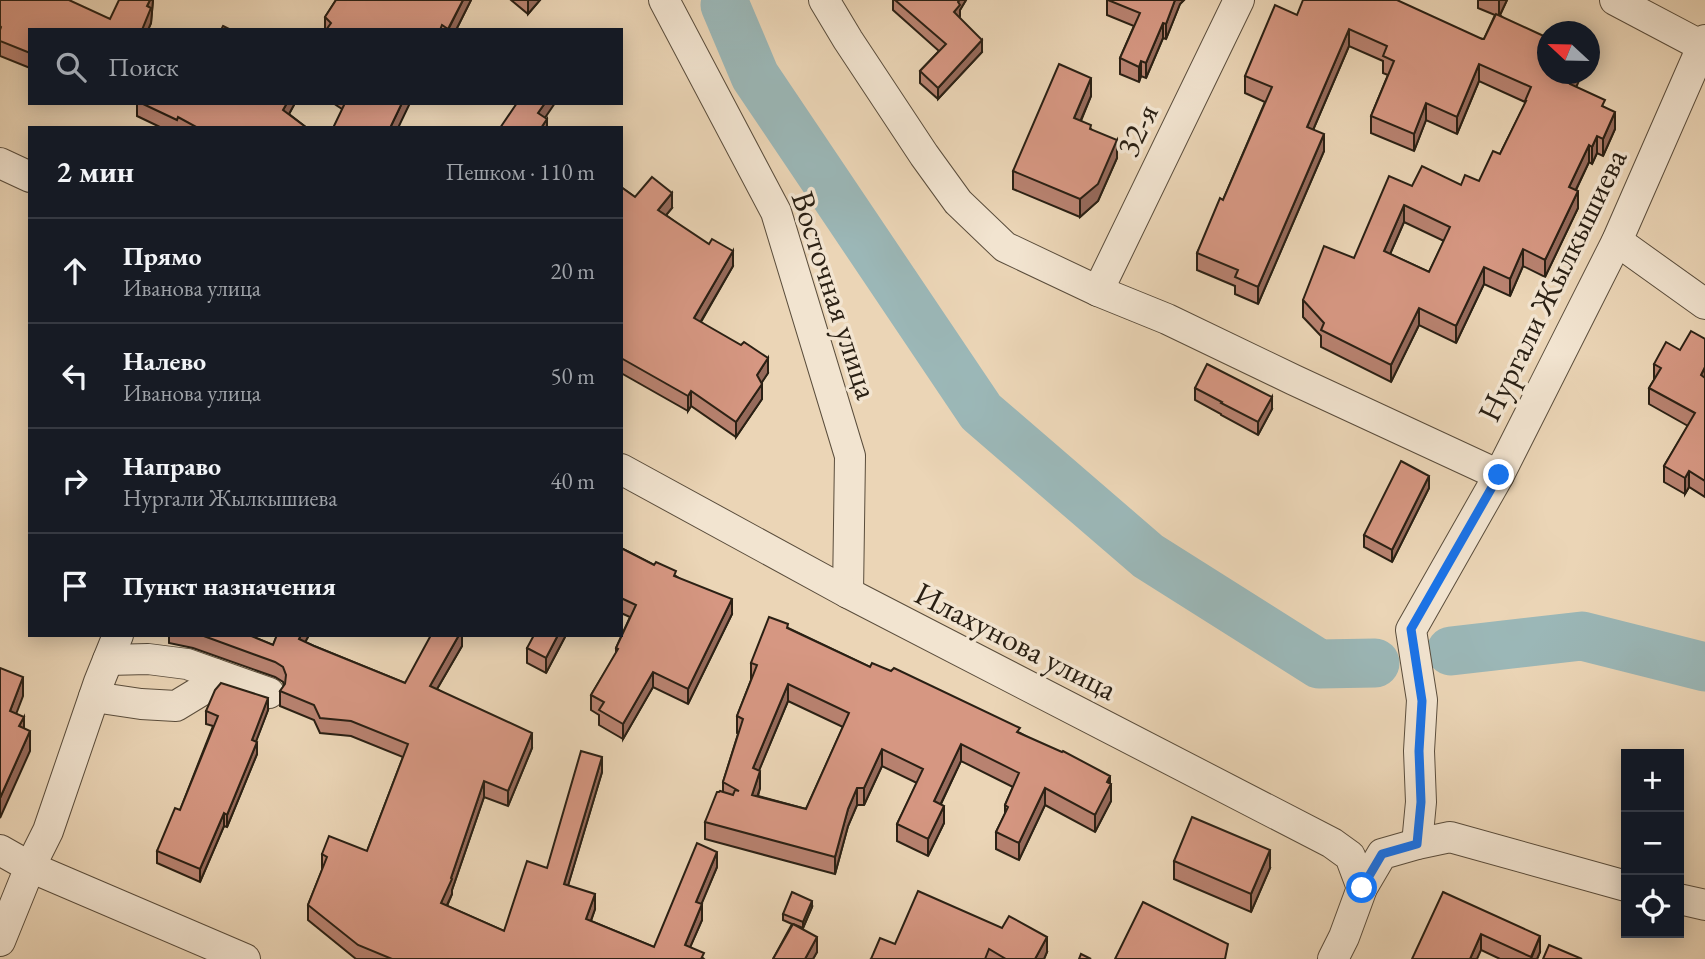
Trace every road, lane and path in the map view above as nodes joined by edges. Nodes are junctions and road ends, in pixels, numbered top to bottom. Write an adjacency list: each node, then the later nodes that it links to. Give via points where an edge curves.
1 (824, 0): 9 (street, via 958,202 1005,247)
2 (1239, 0): 9 (street, 32-я)
3 (1615, 0): 5 (street)
4 (668, 1): 13 (street, Восточная улица, via 776,212 850,456)
5 (1704, 43): 8 (street, Нургали Жылкышиева)
6 (0, 163): 7 (street)
7 (28, 176)
8 (1617, 241): 10 (street); 12 (street, Нургали Жылкышиева)
9 (1098, 291): 12 (street)
10 (1705, 304)
11 (623, 470): 13 (street, Илахунова улица)
12 (1499, 475): 18 (street, Нургали Жылкышиева, via 1411,629 1422,701)
13 (848, 593): 22 (street, Илахунова улица, via 1332,843 1350,856)
14 (113, 647): 15 (street); 17 (street)
15 (215, 674): 16 (street); 17 (street, via 204,689 176,705)
16 (269, 693)
17 (94, 697): 20 (street, via 48,831)
18 (1417, 844): 21 (street, via 1450,837); 22 (street, via 1382,854)
19 (0, 850): 20 (street)
20 (30, 867): 25 (street); 26 (street)
21 (1621, 885)
22 (1362, 888): 27 (street)
23 (1684, 900): 24 (street)
24 (1705, 905)
25 (0, 941)
26 (245, 959)
27 (1333, 959)

